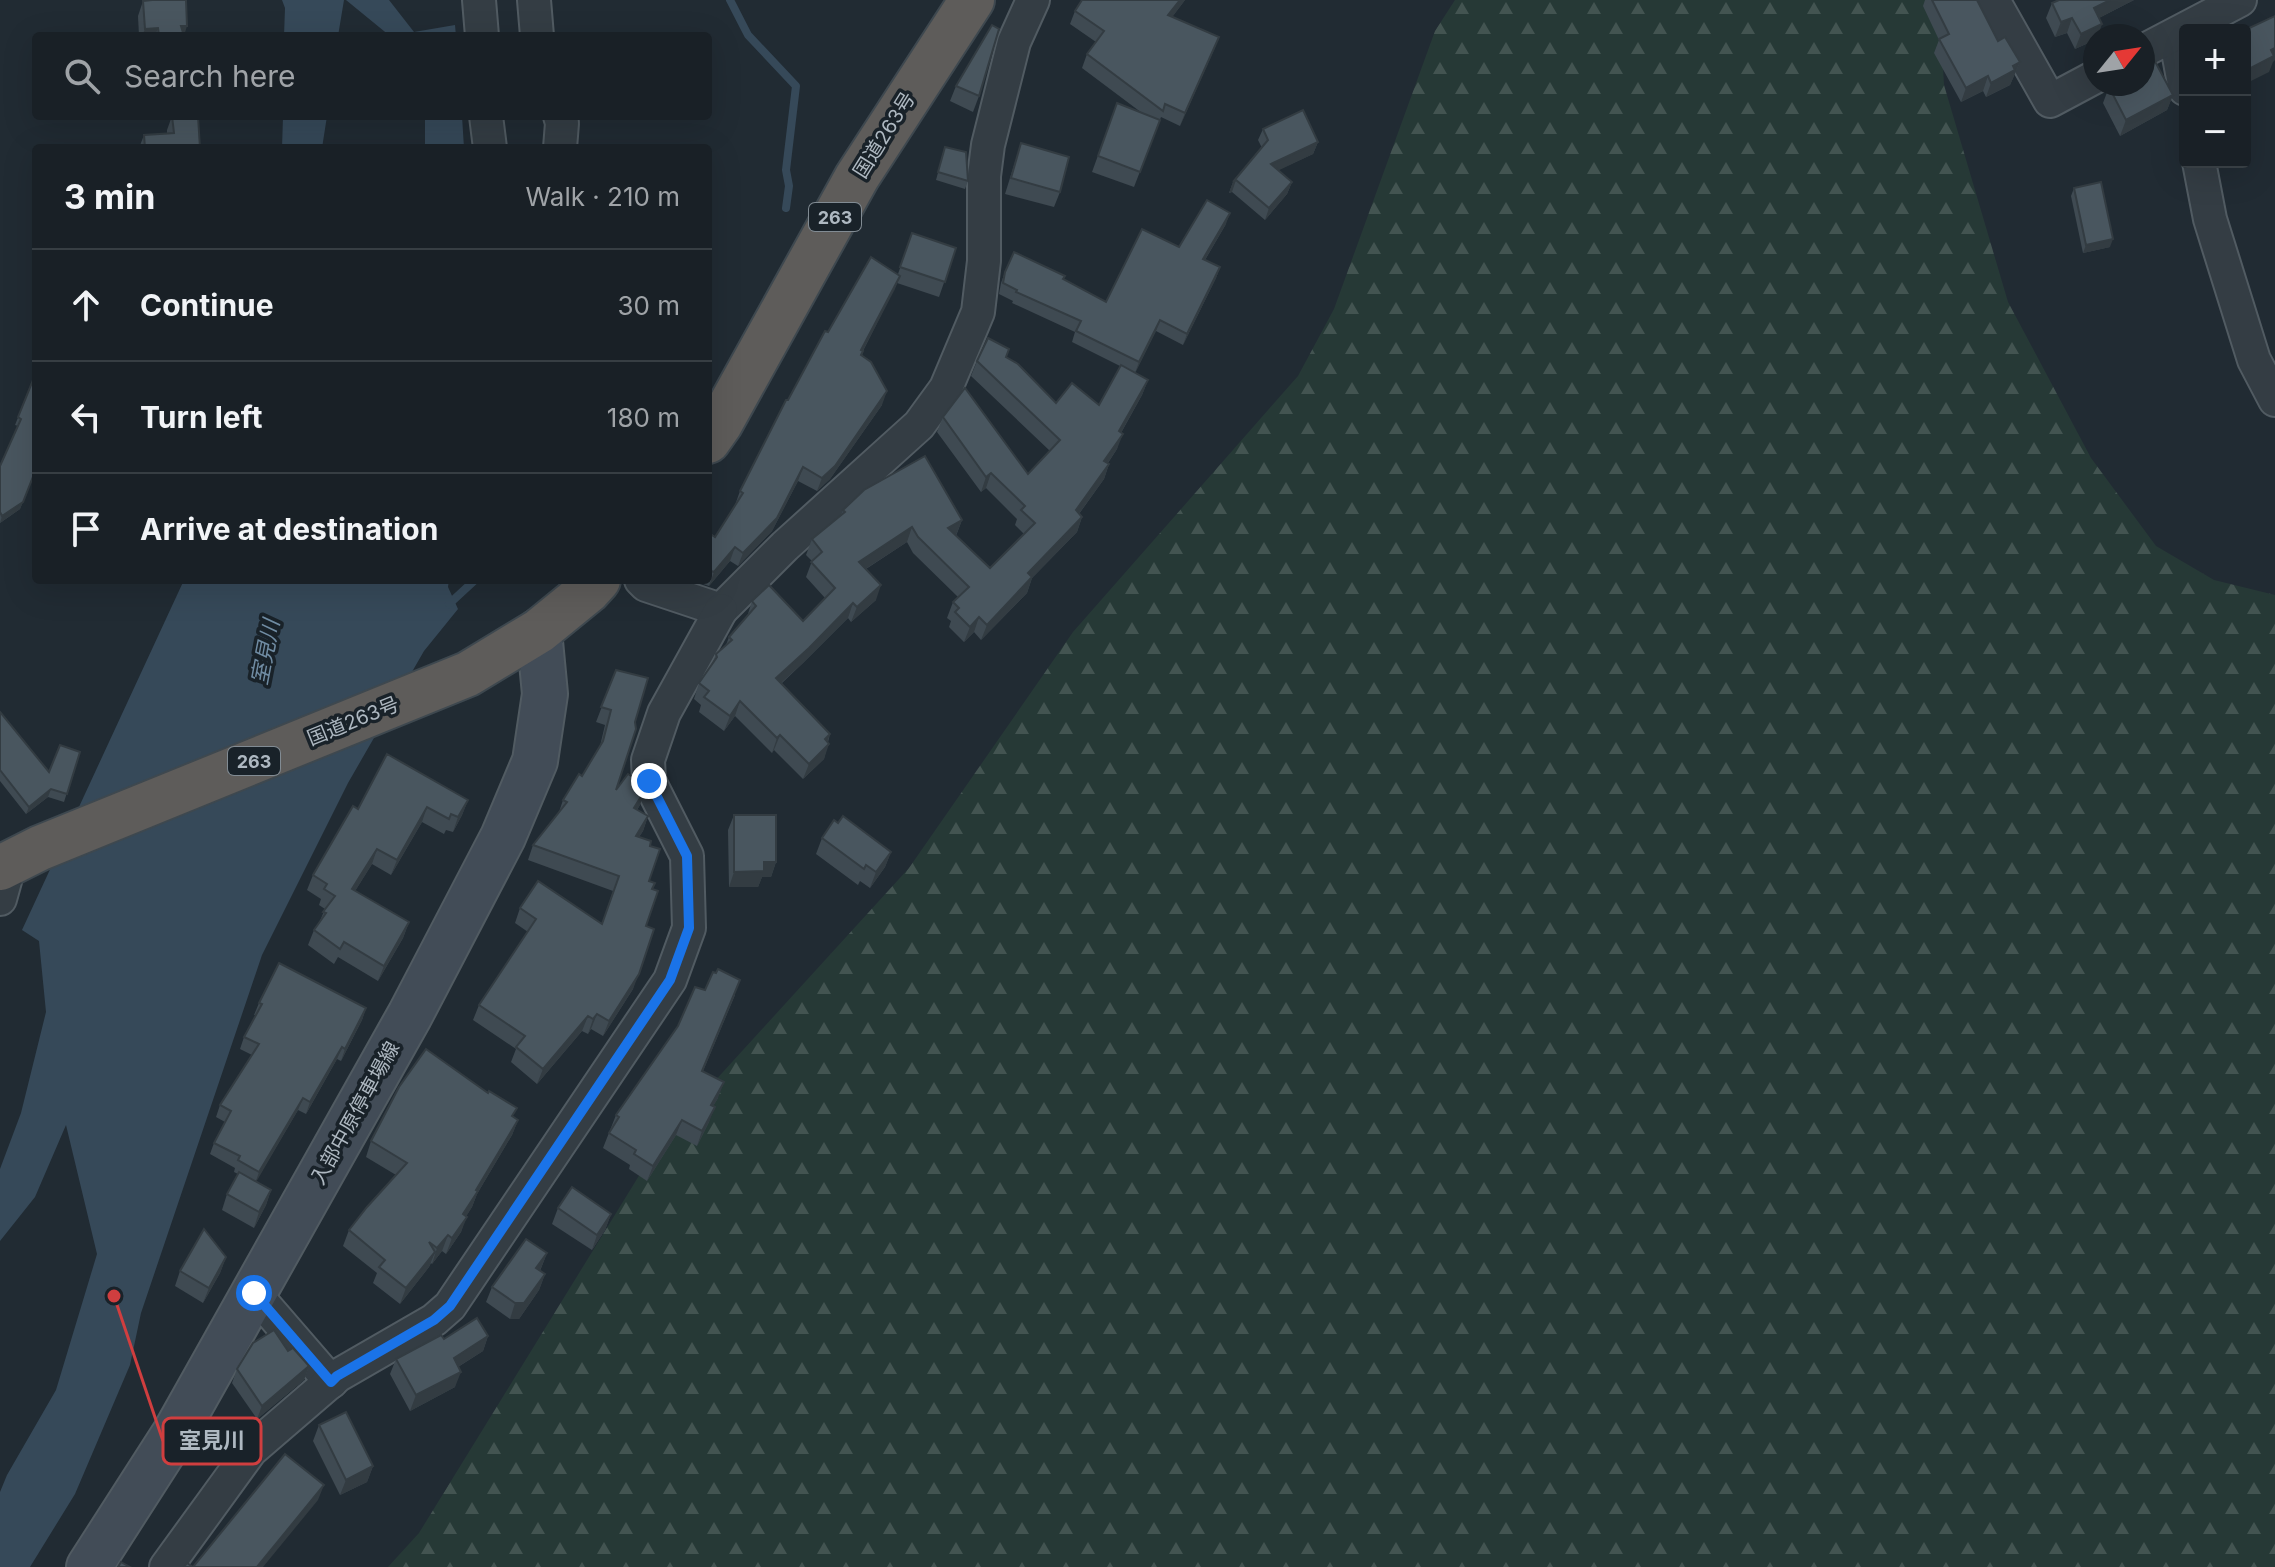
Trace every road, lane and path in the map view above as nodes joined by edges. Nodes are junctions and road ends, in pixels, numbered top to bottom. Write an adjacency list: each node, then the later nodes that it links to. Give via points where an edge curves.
1 (479, 0): 7 (street)
2 (534, 0): 8 (street)
3 (972, 0): 19 (highway, 国道263号 / 263, via 857,177)
4 (1033, 0): 22 (street, via 1014,42 988,145 978,312 946,388 919,425)
5 (1993, 0): 12 (street, via 2050,101)
6 (2240, 0): 9 (street)
7 (482, 32)
8 (537, 32)
9 (2175, 35): 10 (street); 11 (street)
10 (2155, 45)
11 (2179, 57)
12 (2083, 83)
13 (486, 120): 15 (street)
14 (561, 120): 16 (street)
15 (490, 144)
16 (560, 144)
17 (2200, 168): 18 (street, via 2210,219 2254,360)
18 (2275, 400)
19 (712, 435)
20 (594, 584): 23 (highway, 国道263号 / 263)
21 (645, 584): 22 (street)
22 (721, 610): 26 (street, via 664,713 648,760 649,781 687,856 689,928 670,980 450,1306)
23 (539, 631): 24 (highway, 国道263号 / 263, via 468,674); 25 (main road, 入部中原停車場線, via 545,694 535,761 503,837)
24 (12, 869)
25 (254, 1293): 26 (street); 27 (main road, 入部中原停車場線, via 175,1433)
26 (331, 1382): 28 (street, via 251,1450)
27 (89, 1567)
28 (166, 1567)

